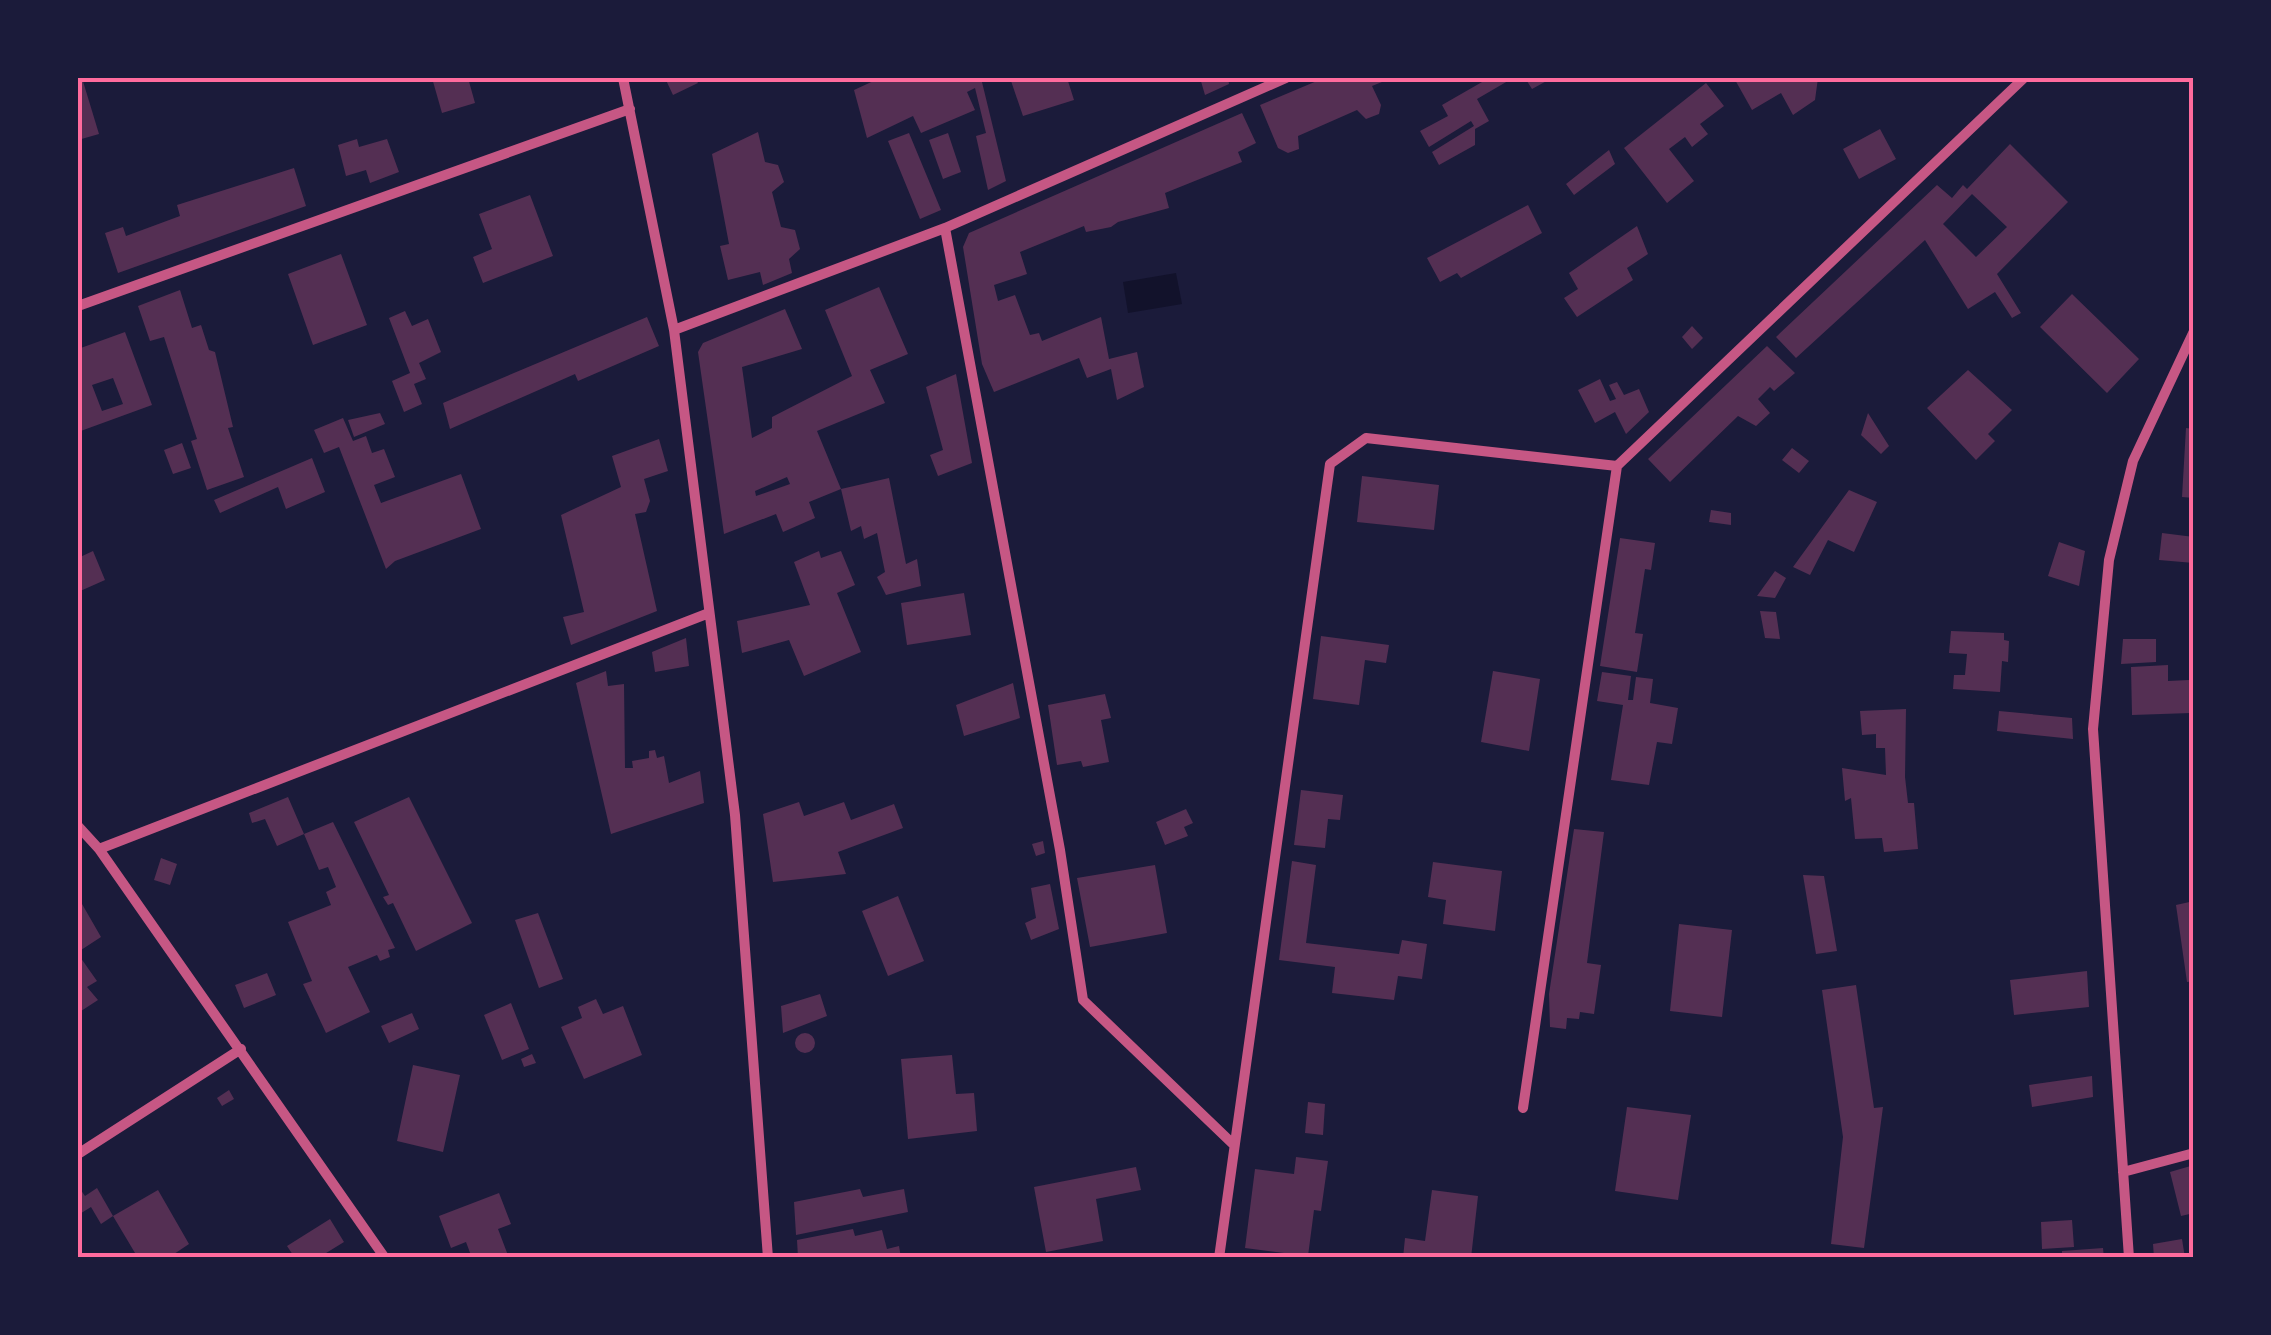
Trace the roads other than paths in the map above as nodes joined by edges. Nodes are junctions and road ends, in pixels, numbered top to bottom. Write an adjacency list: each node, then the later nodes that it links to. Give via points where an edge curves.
1 (622, 78): 4 (street)
2 (1286, 78): 5 (street)
3 (2024, 78): 9 (street)
4 (630, 109): 6 (street); 7 (street)
5 (944, 228): 7 (street); 15 (street, via 1083,1000)
6 (78, 306)
7 (674, 330): 10 (street)
8 (2194, 331): 18 (street, via 2129,478 2108,560 2094,729)
9 (1616, 466): 14 (street); 15 (street, via 1366,438 1330,464)
10 (709, 613): 12 (street); 20 (street, via 736,815)
11 (78, 826): 12 (street)
12 (99, 849): 13 (street)
13 (241, 1049): 16 (street); 19 (street)
14 (1523, 1108)
15 (1234, 1145): 21 (street)
16 (78, 1154)
17 (2194, 1154): 18 (street)
18 (2123, 1172): 22 (street)
19 (385, 1258)
20 (768, 1258)
21 (1220, 1258)
22 (2129, 1258)

